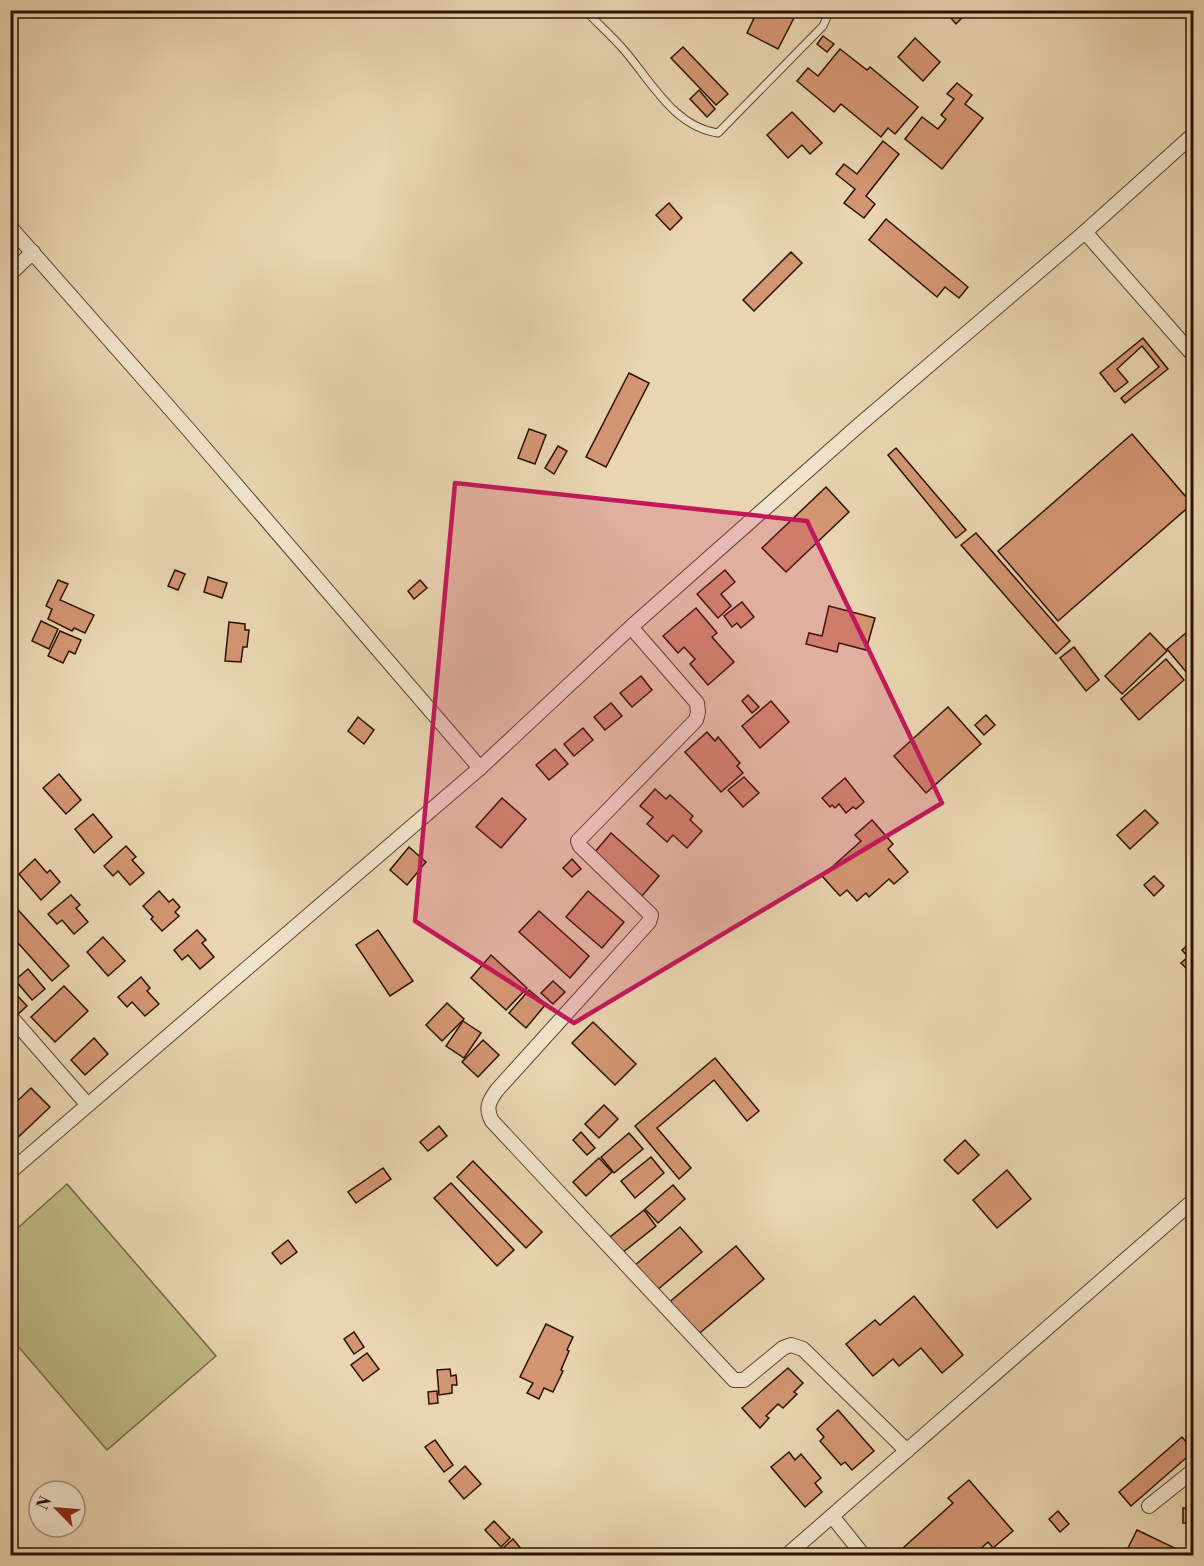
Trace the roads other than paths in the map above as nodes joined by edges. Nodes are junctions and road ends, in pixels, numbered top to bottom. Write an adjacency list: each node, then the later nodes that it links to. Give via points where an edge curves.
1 (585, 10): 2 (lane, via 623,49 673,111 695,128 718,133 823,26)
2 (830, 10)
3 (1194, 134): 5 (street)
4 (10, 227): 6 (street)
5 (1085, 232): 8 (street); 9 (street)
6 (33, 252): 7 (street); 10 (street)
7 (10, 274)
8 (1194, 356)
9 (631, 627): 10 (street); 15 (street, via 697,703 698,712 696,720 578,841 651,915 649,922 497,1090 489,1101 488,1113 734,1380 744,1380 783,1348 803,1349)
10 (480, 768): 12 (street)
11 (10, 1016): 12 (street)
12 (87, 1104): 13 (street)
13 (12, 1167)
14 (1194, 1200): 15 (street)
15 (907, 1451): 18 (street)
16 (1194, 1470): 17 (street)
17 (1149, 1506)
18 (832, 1516): 19 (street); 20 (street)
19 (786, 1556)
20 (864, 1556)

